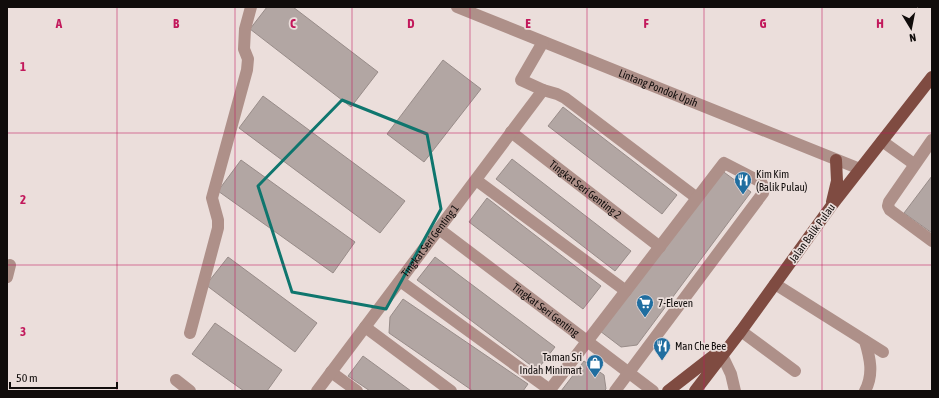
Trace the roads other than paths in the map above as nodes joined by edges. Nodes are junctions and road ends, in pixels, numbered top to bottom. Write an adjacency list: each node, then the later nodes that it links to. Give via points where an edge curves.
1 (250, 7): 23 (street, via 244,49 248,59 247,70 212,198 218,228)
2 (458, 7): 3 (street, Lintang Pondok Upih)
3 (543, 42): 5 (street, via 521,80); 9 (street, Lintang Pondok Upih)
4 (932, 77): 8 (main road, Jalan Balik Pulau)
5 (543, 90): 6 (street, Tingkat Seri Genting 1); 13 (street, via 565,98)
6 (511, 132): 12 (street, Tingkat Seri Genting 1); 17 (street, Tingkat Seri Genting 2)
7 (932, 140): 10 (street)
8 (882, 141): 10 (street); 11 (main road, Jalan Balik Pulau)
9 (836, 160): 11 (street, Lintang Pondok Upih); 14 (main road, via 837,181)
10 (914, 164): 16 (street, via 888,206)
11 (860, 170): 14 (main road, Jalan Balik Pulau)
12 (476, 180): 15 (street, Tingkat Seri Genting 1); 20 (street)
13 (697, 198): 17 (street); 31 (street, via 724,163 762,182 764,188 763,193)
14 (832, 205): 19 (main road, Jalan Balik Pulau)
15 (439, 229): 18 (street, Tingkat Seri Genting 1); 24 (street, Tingkat Seri Genting)
16 (932, 241)
17 (660, 247): 20 (street)
18 (400, 280): 21 (street, Tingkat Seri Genting 1); 34 (street)
19 (775, 284): 22 (main road, Jalan Balik Pulau); 26 (street)
20 (626, 291): 24 (street)
21 (365, 327): 30 (street, Tingkat Seri Genting 1); 37 (street)
22 (741, 331): 25 (main road, Jalan Balik Pulau); 29 (street)
23 (190, 333)
24 (587, 341): 31 (street, Tingkat Seri Genting); 34 (street)
25 (733, 341): 28 (main road, Jalan Balik Pulau); 40 (main road)
26 (865, 341): 27 (street); 43 (street, via 871,375)
27 (883, 352)
28 (722, 355): 41 (main road, Jalan Balik Pulau); 42 (street, via 731,374)
29 (795, 370)
30 (331, 372): 33 (street, Tingkat Seri Genting 1); 36 (street)
31 (628, 372): 38 (street); 39 (street, Tingkat Seri Genting)
32 (176, 380): 35 (street)
33 (320, 390)
34 (550, 390)
35 (190, 391)
36 (357, 391)
37 (451, 391)
38 (615, 391)
39 (653, 391)
40 (668, 391)
41 (696, 391)
42 (735, 391)
43 (864, 391)

